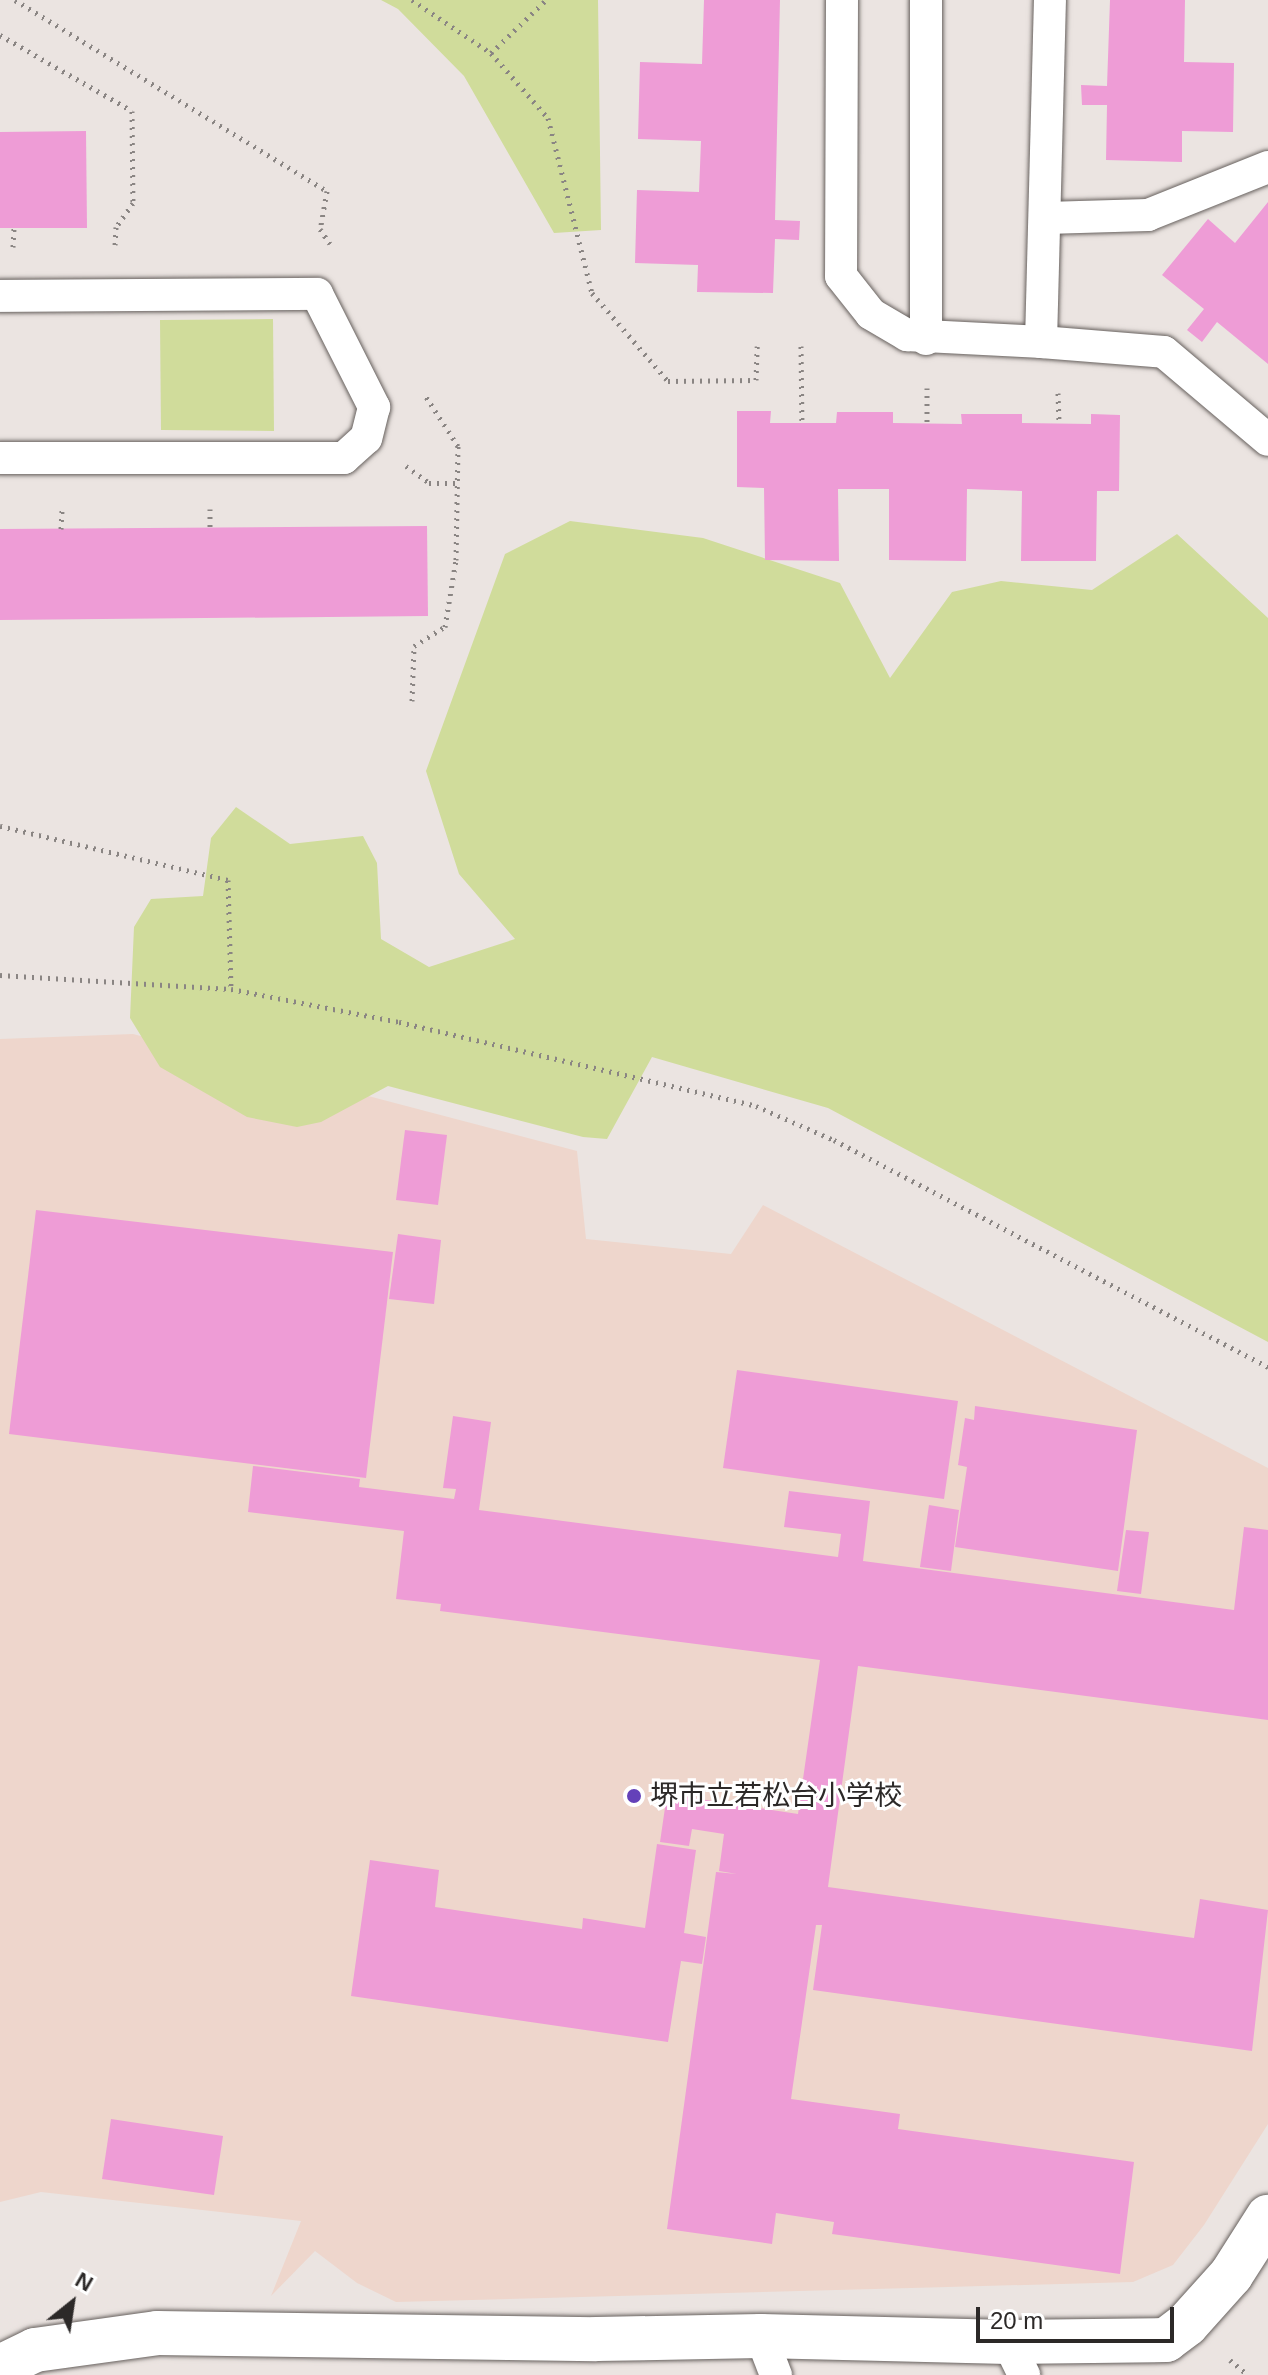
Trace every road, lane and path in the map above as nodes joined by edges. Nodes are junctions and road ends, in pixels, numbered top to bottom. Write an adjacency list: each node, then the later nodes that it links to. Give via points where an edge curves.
1 (412, 0): 7 (path)
2 (546, 0): 7 (path)
3 (842, 0): 12 (lane, via 841,276 871,314 907,335)
4 (926, 0): 12 (lane)
5 (1050, 0): 9 (lane)
6 (0, 35): 11 (path, via 132,111 133,203 116,227)
7 (491, 53): 14 (path, via 548,118 592,293 668,381 756,380)
8 (1268, 167): 9 (lane, via 1148,215)
9 (1046, 218): 13 (lane)
10 (0, 296): 11 (lane)
11 (112, 296): 18 (lane, via 317,294 374,407 366,438 344,458)
12 (926, 339): 13 (lane)
13 (1041, 342): 17 (lane, via 1164,352)
14 (757, 346)
15 (801, 346): 16 (path)
16 (802, 423)
17 (1268, 440)
18 (0, 458)
19 (0, 826): 21 (path, via 228,880)
20 (0, 975): 21 (path)
21 (231, 989): 22 (path, via 399,1022 756,1106 834,1140)
22 (1268, 1367)
23 (1263, 2236): 25 (street, via 1187,2324 1166,2340)
24 (768, 2356): 25 (street); 26 (street, via 596,2339 157,2333 35,2350)
25 (1016, 2359)
26 (0, 2367)

